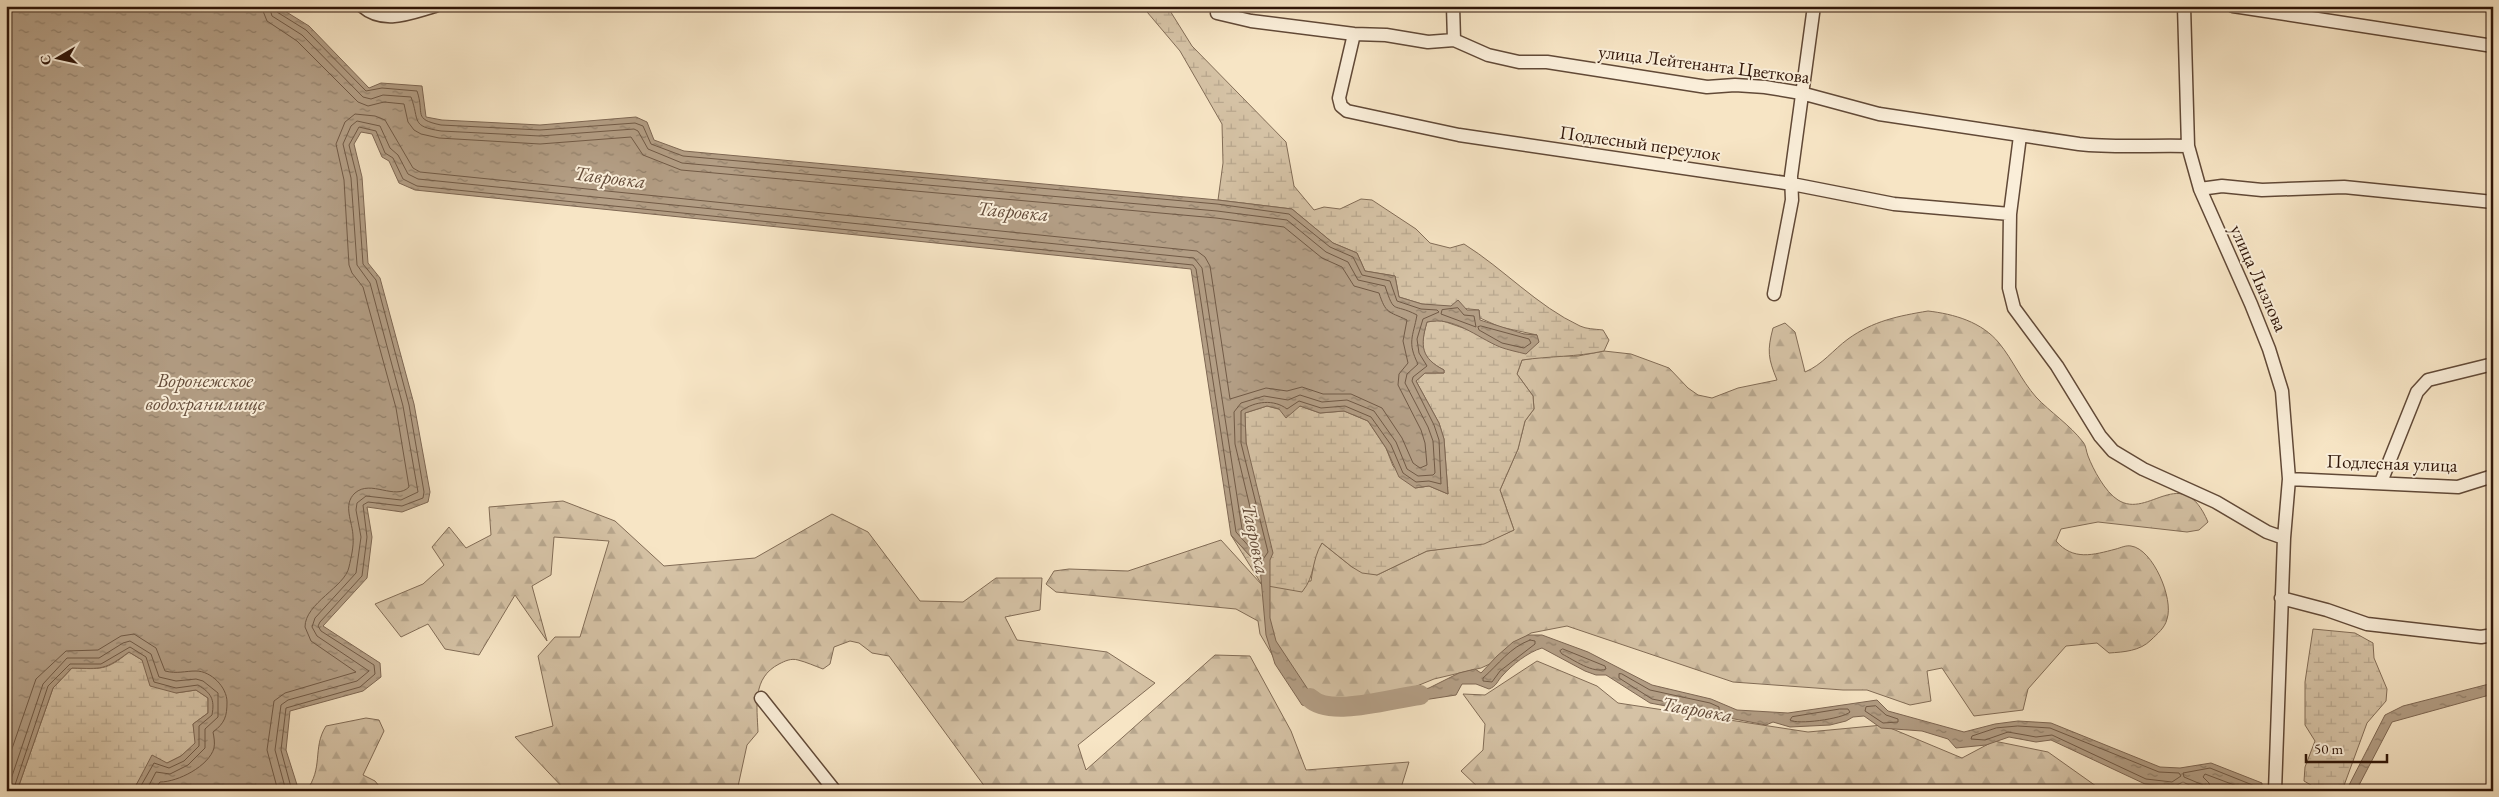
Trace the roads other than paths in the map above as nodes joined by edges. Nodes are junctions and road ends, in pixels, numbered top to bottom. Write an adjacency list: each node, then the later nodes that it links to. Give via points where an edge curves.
1 (362, 6): 2 (street, via 377,16 395,17)
2 (435, 6)
3 (1453, 6): 9 (street)
4 (1814, 6): 11 (street)
5 (2184, 6): 13 (street, улица Лызлова)
6 (2233, 6): 10 (street)
7 (1217, 13): 8 (street, улица Лейтенанта Цветкова, via 1251,21)
8 (1354, 34): 9 (street, улица Лейтенанта Цветкова, via 1428,42); 14 (street, Подлесный переулок, via 1339,98 1347,111 1459,135)
9 (1454, 40): 11 (street, улица Лейтенанта Цветкова, via 1488,56 1519,62 1547,62 1707,87 1735,85)
10 (2493, 46)
11 (1800, 93): 12 (street, улица Лейтенанта Цветкова, via 1879,114); 14 (street)
12 (2020, 136): 13 (street, улица Лейтенанта Цветкова, via 2111,148); 17 (street)
13 (2188, 146): 15 (street, улица Лызлова)
14 (1792, 184): 17 (street, Подлесный переулок, via 1894,204); 18 (street, via 1792,200)
15 (2200, 189): 16 (street, via 2222,186 2262,190 2344,187); 21 (street, улица Лызлова, via 2251,304 2282,391)
16 (2493, 202)
17 (2010, 214): 23 (street, via 2009,288 2014,308 2056,366 2100,436 2113,451 2143,469)
18 (1774, 294)
19 (2493, 364): 22 (street, via 2428,380 2417,392)
20 (2493, 476): 22 (street, Подлесная улица, via 2458,487)
21 (2289, 479): 22 (street, Подлесная улица); 23 (street, улица Лызлова)
22 (2381, 482)
23 (2284, 538): 24 (street, улица Лызлова)
24 (2281, 598): 25 (street, via 2367,624 2481,637); 28 (street, улица Лызлова)
25 (2493, 635)
26 (761, 698): 27 (street)
27 (835, 791)
28 (2275, 791)

